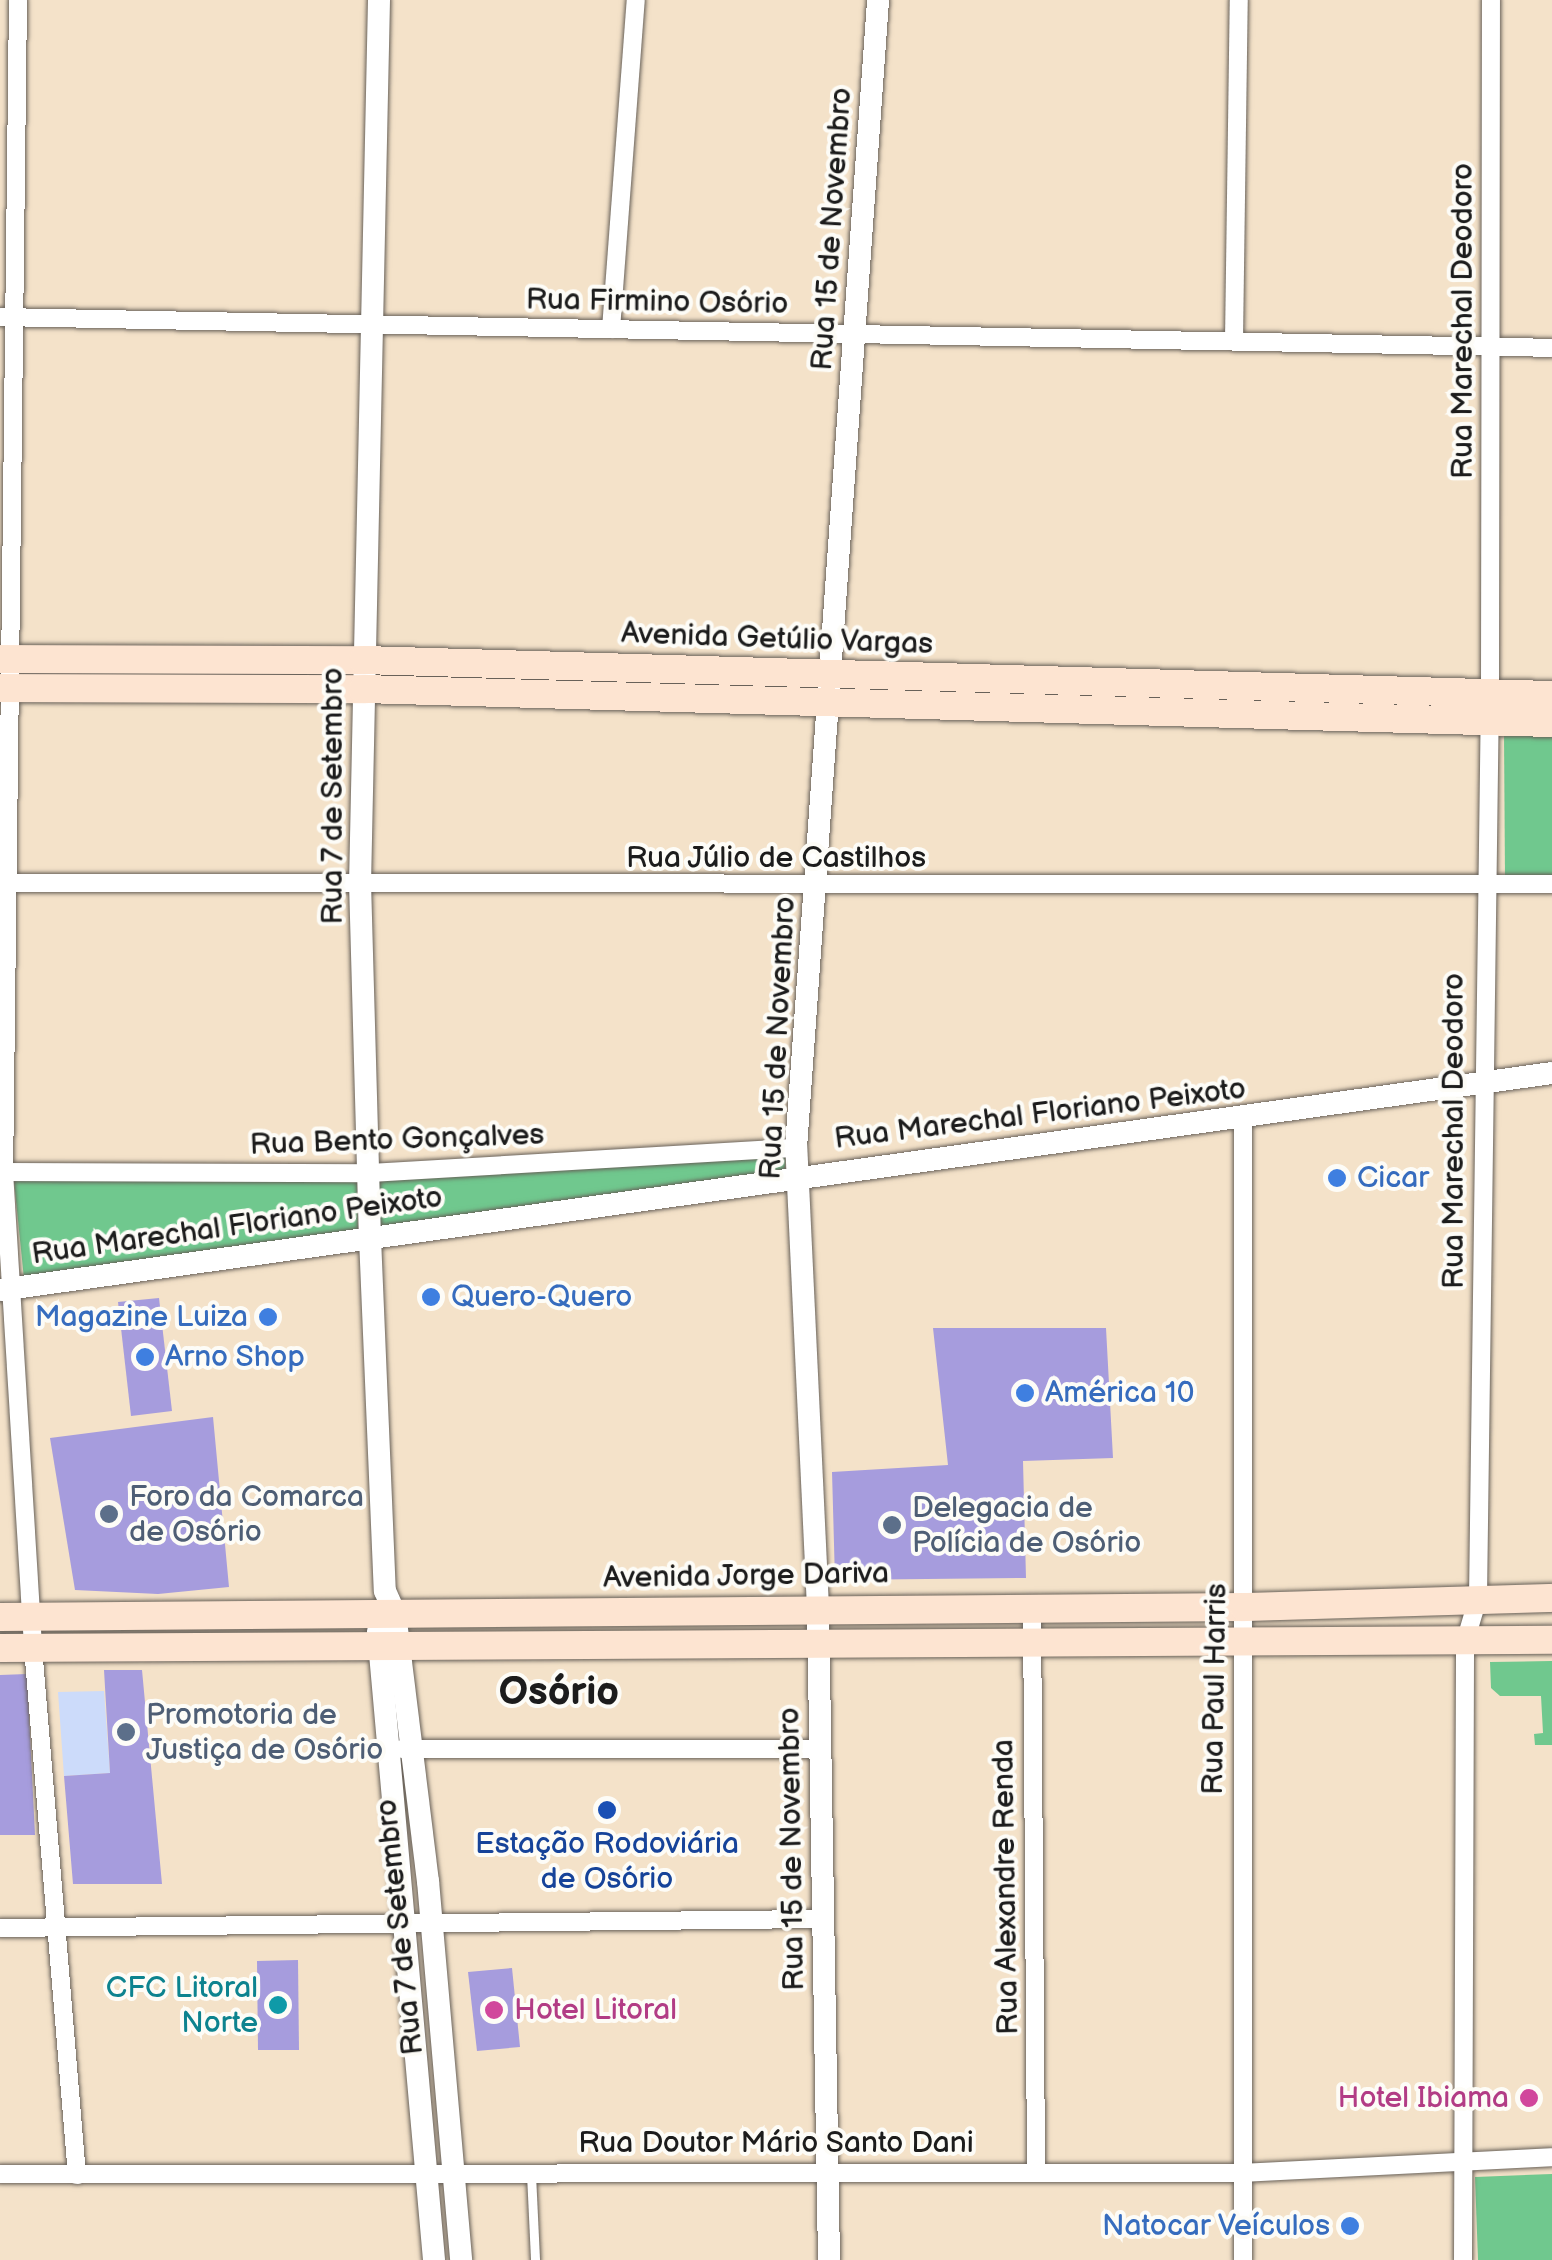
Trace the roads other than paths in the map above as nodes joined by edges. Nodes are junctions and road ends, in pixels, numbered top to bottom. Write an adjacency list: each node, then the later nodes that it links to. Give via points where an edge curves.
1 (18, 0): 7 (street)
2 (379, 0): 8 (street, Rua 7 de Setembro)
3 (636, 0): 9 (street)
4 (878, 0): 10 (street, Rua 15 de Novembro)
5 (1239, 0): 11 (street)
6 (1491, 0): 12 (street, Rua Marechal Deodoro)
7 (6, 317): 8 (street, Rua Firmino Osório); 14 (street)
8 (374, 324): 9 (street, Rua Firmino Osório); 16 (street, Rua 7 de Setembro)
9 (611, 329): 10 (street, Rua Firmino Osório)
10 (855, 334): 11 (street, Rua Firmino Osório); 17 (street, Rua 15 de Novembro)
11 (1234, 340): 12 (street, Rua Firmino Osório)
12 (1490, 346): 13 (street, Rua Firmino Osório); 23 (street, Rua Marechal Deodoro)
13 (1552, 348)
14 (4, 659): 15 (main road, Avenida Getúlio Vargas); 19 (street)
15 (109, 659): 16 (main road, Avenida Getúlio Vargas); 20 (main road)
16 (363, 660): 17 (main road, Avenida Getúlio Vargas); 21 (street, Rua 7 de Setembro)
17 (829, 672): 18 (main road, Avenida Getúlio Vargas); 25 (street, Rua 15 de Novembro)
18 (1188, 684): 22 (main road, Avenida Getúlio Vargas); 26 (main road)
19 (3, 688): 20 (main road, Avenida Getúlio Vargas); 31 (street)
20 (111, 688): 21 (main road, Avenida Getúlio Vargas)
21 (362, 689): 25 (main road, Avenida Getúlio Vargas); 30 (street, Rua 7 de Setembro)
22 (1386, 690): 23 (main road, Avenida Getúlio Vargas); 27 (main road)
23 (1490, 694): 24 (main road, Avenida Getúlio Vargas); 28 (street, Rua Marechal Deodoro)
24 (1552, 695)
25 (826, 701): 26 (main road, Avenida Getúlio Vargas); 34 (street, Rua 15 de Novembro)
26 (1189, 713): 27 (main road, Avenida Getúlio Vargas)
27 (1386, 720): 28 (main road, Avenida Getúlio Vargas)
28 (1490, 723): 29 (main road, Avenida Getúlio Vargas); 32 (street, Rua Marechal Deodoro)
29 (1552, 723)
30 (360, 882): 31 (street, Rua Júlio de Castilhos); 34 (street, Rua Júlio de Castilhos); 40 (street, Rua 7 de Setembro)
31 (2, 883): 39 (street)
32 (1483, 884): 33 (street, Rua Júlio de Castilhos); 34 (street, Rua Júlio de Castilhos); 36 (street, Rua Marechal Deodoro)
33 (1552, 884)
34 (817, 888): 38 (street, Rua 15 de Novembro)
35 (1552, 1073): 36 (street, Rua Marechal Floriano Peixoto)
36 (1482, 1086): 37 (street, Rua Marechal Floriano Peixoto); 44 (street, Rua Marechal Deodoro)
37 (1243, 1118): 41 (street, Rua Marechal Floriano Peixoto); 48 (street, Rua Paul Harris)
38 (796, 1148): 40 (street, Rua Bento Gonçalves); 41 (street, Rua 15 de Novembro)
39 (2, 1172): 40 (street, Rua Bento Gonçalves); 43 (street)
40 (370, 1173): 42 (street, Rua 7 de Setembro)
41 (798, 1176): 42 (street, Rua Marechal Floriano Peixoto); 49 (street, Rua 15 de Novembro)
42 (370, 1238): 43 (street, Rua Marechal Floriano Peixoto); 46 (street, Rua 7 de Setembro)
43 (8, 1289): 50 (street)
44 (1478, 1598): 45 (main road, Avenida Jorge Dariva); 48 (main road, Avenida Jorge Dariva); 55 (street, Rua Marechal Deodoro)
45 (1552, 1598)
46 (386, 1605): 49 (main road, Avenida Jorge Dariva); 50 (main road, Avenida Jorge Dariva); 59 (street, Rua 7 de Setembro)
47 (1032, 1606): 48 (main road, Avenida Jorge Dariva); 49 (main road, Avenida Jorge Dariva); 53 (street, Rua Alexandre Renda)
48 (1244, 1607): 52 (street, Rua Paul Harris)
49 (818, 1608): 56 (street, Rua 15 de Novembro)
50 (32, 1616): 51 (main road, Avenida Jorge Dariva); 57 (street)
51 (0, 1617)
52 (1242, 1639): 53 (main road); 55 (main road); 73 (street, Rua Paul Harris)
53 (1031, 1640): 56 (main road); 69 (street, Rua Alexandre Renda)
54 (1552, 1640): 55 (main road)
55 (1464, 1642): 68 (street, Rua Marechal Deodoro)
56 (819, 1644): 59 (main road); 62 (street, Rua 15 de Novembro)
57 (33, 1647): 58 (main road); 59 (main road); 66 (street)
58 (0, 1648)
59 (390, 1650): 60 (street, Rua 7 de Setembro); 61 (street, Rua 7 de Setembro)
60 (386, 1749): 61 (street); 64 (street, Rua 7 de Setembro)
61 (412, 1749): 62 (street); 64 (street, Rua 7 de Setembro)
62 (819, 1749): 63 (street, Rua 15 de Novembro)
63 (824, 1919): 64 (street); 76 (street, Rua 15 de Novembro)
64 (418, 1921): 66 (street); 70 (street, Rua 7 de Setembro); 71 (street, Rua 7 de Setembro)
65 (0, 1928): 66 (street)
66 (59, 1928): 75 (street)
67 (1552, 2157): 68 (street, Rua Doutor Mário Santo Dani)
68 (1466, 2160): 73 (street, Rua Doutor Mário Santo Dani); 82 (street, Rua Marechal Deodoro)
69 (1036, 2168): 73 (street, Rua Doutor Mário Santo Dani); 76 (street, Rua Doutor Mário Santo Dani)
70 (454, 2171): 71 (street, Rua Doutor Mário Santo Dani); 72 (street, Rua Doutor Mário Santo Dani); 78 (street, Rua 7 de Setembro)
71 (430, 2172): 75 (street, Rua Doutor Mário Santo Dani); 77 (street, Rua 7 de Setembro)
72 (531, 2172): 76 (street, Rua Doutor Mário Santo Dani); 79 (lane)
73 (1240, 2172): 81 (street, Rua Paul Harris)
74 (0, 2174): 75 (street, Rua Doutor Mário Santo Dani)
75 (78, 2175)
76 (829, 2176): 80 (street, Rua 15 de Novembro)
77 (434, 2260)
78 (462, 2260)
79 (535, 2260)
80 (829, 2260)
81 (1243, 2260)
82 (1464, 2260)

